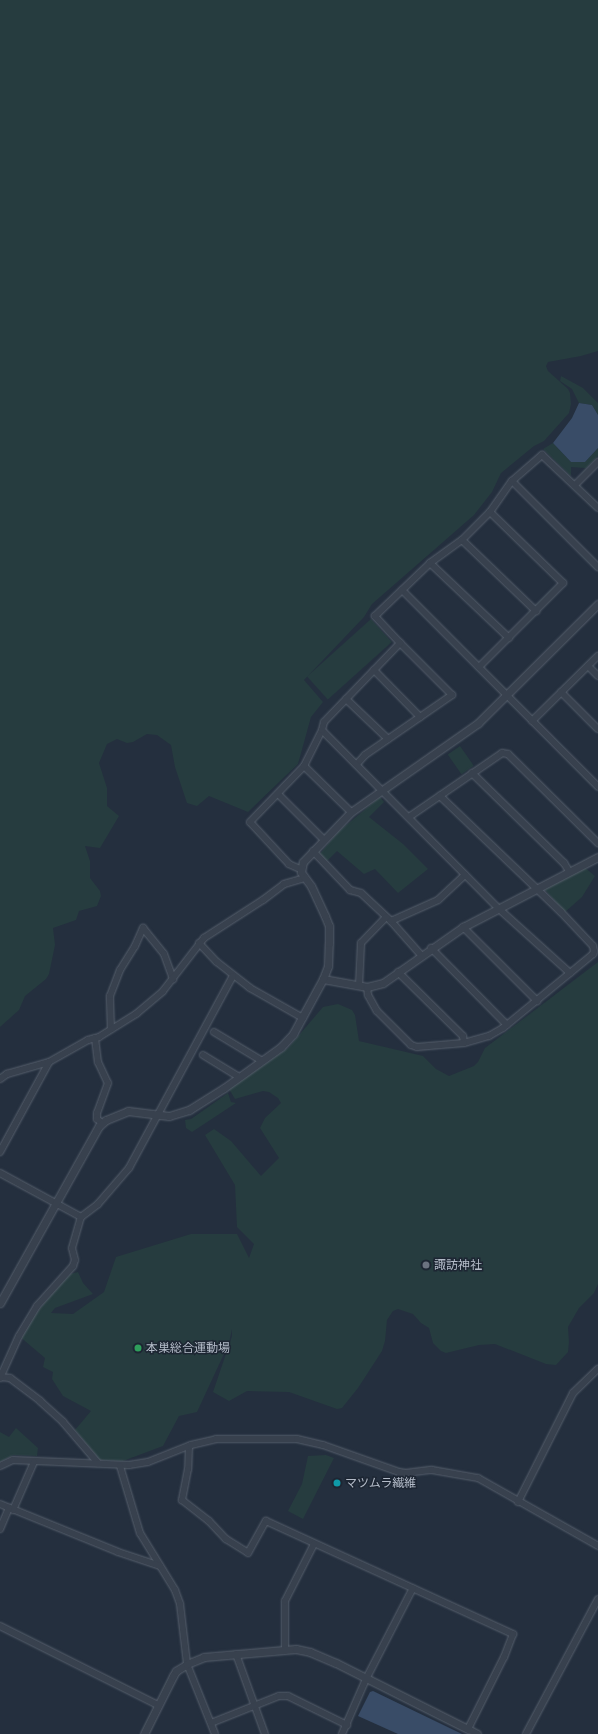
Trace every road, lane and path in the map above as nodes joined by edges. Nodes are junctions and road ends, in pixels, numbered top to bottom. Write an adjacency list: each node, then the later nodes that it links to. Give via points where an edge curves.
1 (598, 462): 3 (street)
2 (512, 480): 3 (street, via 542,455); 5 (street); 8 (street)
3 (575, 485): 4 (street)
4 (598, 508)
5 (490, 512): 6 (street); 11 (street, via 563,583)
6 (462, 540): 7 (street); 11 (street)
7 (430, 563): 9 (street); 12 (street)
8 (598, 567)
9 (402, 590): 13 (street, via 375,616); 16 (street)
10 (598, 604): 20 (street)
11 (536, 611): 12 (street)
12 (509, 638): 16 (street)
13 (400, 643): 17 (street); 22 (street, via 452,695)
14 (598, 656): 15 (street)
15 (588, 666): 18 (street); 19 (street)
16 (479, 667): 20 (street)
17 (374, 670): 21 (street); 22 (street)
18 (598, 676)
19 (561, 692): 23 (street); 24 (street)
20 (506, 695): 23 (street); 31 (street, via 478,723)
21 (346, 698): 25 (street, via 324,722); 26 (street)
22 (420, 717): 26 (street)
23 (532, 721): 30 (street)
24 (598, 729)
25 (322, 730): 27 (street); 28 (street)
26 (388, 740): 27 (street, via 365,755)
27 (357, 764): 31 (street)
28 (304, 766): 32 (street); 34 (street)
29 (472, 773): 33 (street); 37 (street, via 502,753 508,754); 41 (street, via 564,863)
30 (598, 787)
31 (382, 790): 34 (street); 35 (street)
32 (278, 794): 36 (street); 40 (street, via 250,822 289,864)
33 (440, 796): 35 (street); 44 (street)
34 (351, 812): 36 (street)
35 (409, 817): 42 (street)
36 (324, 840): 38 (street)
37 (598, 843)
38 (313, 851): 40 (street, via 302,862); 46 (street, via 350,890 361,893)
39 (598, 857): 41 (street)
40 (300, 869): 43 (street)
41 (569, 871): 44 (street)
42 (465, 875): 45 (street); 46 (street, via 438,900)
43 (305, 878): 48 (street, via 284,884); 55 (street, via 329,926 328,966)
44 (536, 888): 45 (street); 52 (street, via 593,946 593,954)
45 (498, 908): 47 (street); 52 (street)
46 (389, 919): 50 (street); 56 (street, via 361,943)
47 (463, 927): 49 (street); 57 (street)
48 (199, 943): 53 (street); 54 (street)
49 (431, 948): 50 (street); 59 (street)
50 (421, 955): 51 (street)
51 (398, 972): 56 (street, via 383,983); 63 (street, via 463,1036)
52 (570, 973): 57 (street)
53 (233, 976): 58 (street); 69 (street)
54 (174, 979): 60 (street, via 146,1007); 60 (street, via 164,954 143,928 120,970 110,996)
55 (323, 979): 56 (street); 58 (street)
56 (363, 987): 63 (street, via 377,1011 410,1045 417,1047)
57 (537, 1001): 59 (street)
58 (303, 1018): 65 (street, via 281,1047)
59 (507, 1025): 63 (street, via 489,1036)
60 (112, 1029): 62 (street)
61 (214, 1032): 65 (street)
62 (95, 1038): 66 (street); 70 (street, via 98,1062 108,1083 97,1113 97,1119)
63 (464, 1043)
64 (203, 1056): 67 (street)
65 (262, 1061): 67 (street)
66 (49, 1062): 68 (street, via 7,1074); 71 (street)
67 (239, 1077): 69 (street, via 189,1110 169,1116)
68 (0, 1079)
69 (159, 1115): 70 (street, via 128,1111); 74 (street, via 129,1168 98,1204)
70 (102, 1123): 73 (street)
71 (0, 1152)
72 (0, 1173): 73 (street)
73 (56, 1203): 74 (street); 75 (street)
74 (80, 1217): 77 (street, via 72,1248 74,1266 37,1306 19,1336)
75 (0, 1303)
76 (598, 1369): 83 (street, via 573,1394)
77 (0, 1377): 80 (street, via 10,1378 40,1401 63,1422)
78 (189, 1446): 82 (street, via 148,1462); 83 (street, via 216,1438 296,1439 323,1445 399,1472 432,1470 478,1478); 87 (street, via 182,1500 209,1521 226,1539 248,1553 266,1521)
79 (34, 1462): 80 (street); 81 (street, via 10,1460); 85 (street)
80 (98, 1463): 82 (street)
81 (0, 1466)
82 (120, 1466): 89 (street, via 140,1533)
83 (518, 1502): 88 (street)
84 (0, 1504): 85 (street)
85 (11, 1509): 86 (street); 89 (street)
86 (0, 1529)
87 (314, 1544): 90 (street); 93 (street, via 285,1601)
88 (598, 1546)
89 (160, 1566): 95 (street, via 175,1590 180,1604)
90 (413, 1588): 96 (street); 101 (street, via 513,1634)
91 (598, 1599): 107 (street)
92 (0, 1626): 97 (street)
93 (285, 1650): 94 (street); 96 (street, via 310,1652)
94 (236, 1654): 95 (street, via 204,1656); 98 (street)
95 (187, 1664): 97 (street, via 176,1671); 99 (street)
96 (366, 1679): 100 (street); 101 (street)
97 (158, 1705): 102 (street)
98 (254, 1705): 99 (street); 100 (street, via 279,1696 288,1696); 104 (street)
99 (210, 1723): 103 (street)
100 (347, 1724): 105 (street)
101 (468, 1729): 106 (street)
102 (144, 1734)
103 (216, 1734)
104 (265, 1734)
105 (342, 1734)
106 (478, 1734)
107 (526, 1734)

